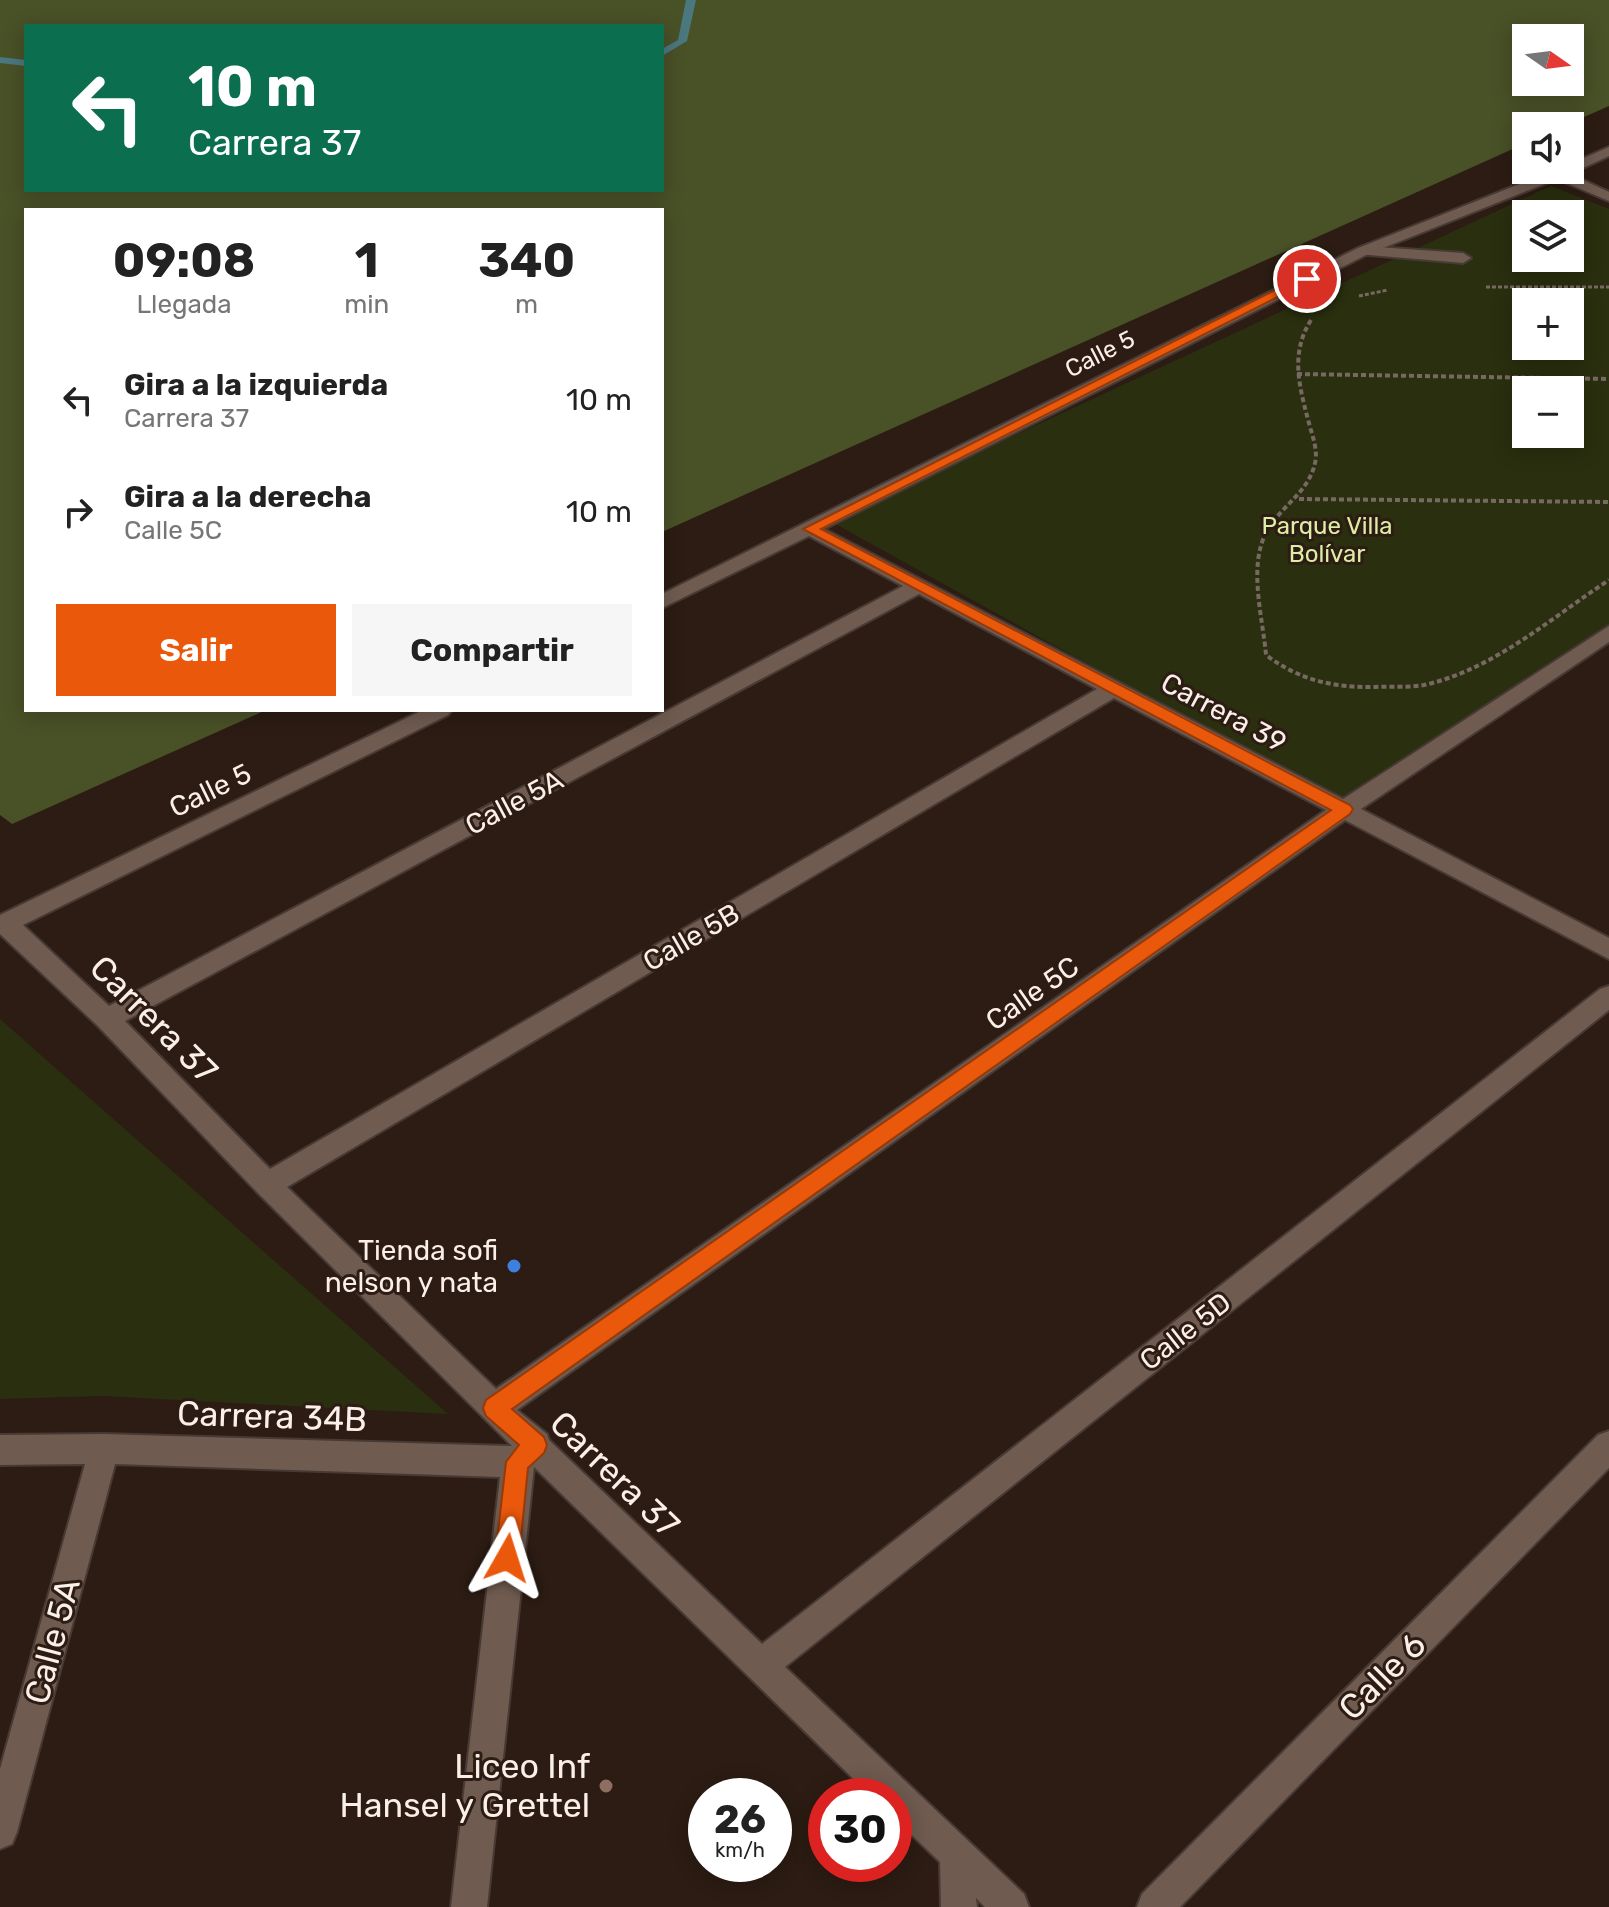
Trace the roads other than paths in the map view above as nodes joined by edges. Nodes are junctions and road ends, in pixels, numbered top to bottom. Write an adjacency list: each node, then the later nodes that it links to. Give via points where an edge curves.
1 (1609, 151): 2 (street, Calle 5)
2 (1584, 163)
3 (1584, 182): 5 (street)
4 (1533, 184): 6 (street, Calle 5)
5 (1609, 197)
6 (1363, 251): 7 (street); 8 (street, Calle 5)
7 (1463, 258)
8 (810, 529): 9 (street, Carrera 39); 10 (street, Calle 5)
9 (921, 585): 12 (street, Carrera 39); 18 (street, Calle 5A)
10 (664, 601)
11 (1609, 633): 14 (street, Calle 5C)
12 (1115, 688): 14 (street, Carrera 39); 19 (street, Calle 5B)
13 (437, 712): 15 (street, Calle 5)
14 (1344, 809): 16 (street, Carrera 39); 20 (street, Calle 5C)
15 (3, 924): 18 (street, Carrera 37)
16 (1609, 949)
17 (1609, 996): 25 (street, Calle 5D)
18 (107, 1019): 19 (street, Carrera 37)
19 (267, 1185): 20 (street, Carrera 37)
20 (494, 1408): 24 (street, Carrera 37)
21 (1609, 1446): 31 (street, Calle 6)
22 (104, 1449): 23 (street, Carrera 34B); 24 (street, Carrera 34B); 26 (street, Calle 5A)
23 (0, 1450)
24 (527, 1454): 25 (street, Carrera 37); 28 (street)
25 (760, 1666): 27 (street, Carrera 37)
26 (0, 1832)
27 (957, 1856): 29 (street); 30 (street, Carrera 37)
28 (469, 1907)
29 (959, 1907)
30 (1011, 1907)
31 (1155, 1907)

